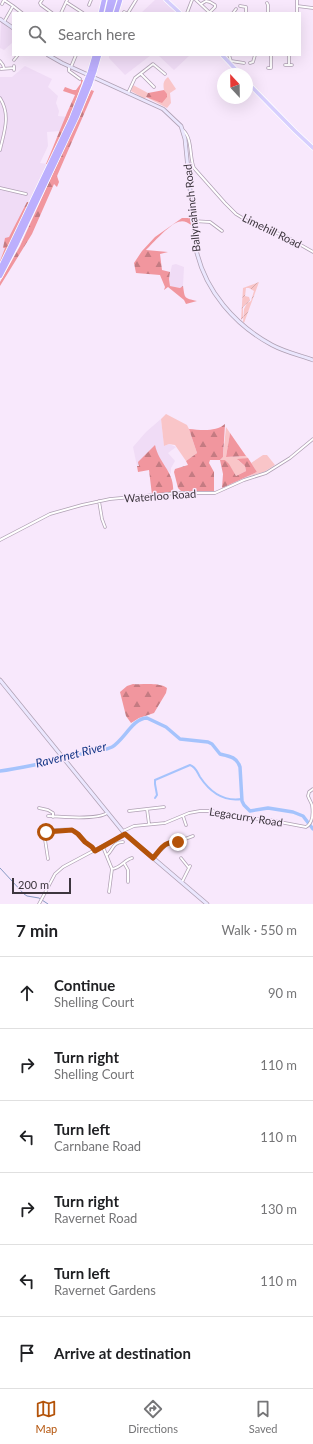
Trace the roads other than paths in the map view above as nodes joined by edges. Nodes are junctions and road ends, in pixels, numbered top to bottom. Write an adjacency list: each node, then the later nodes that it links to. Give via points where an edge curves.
1 (42, 0): 23 (street, via 41,5)
2 (91, 0): 16 (street)
3 (104, 0): 26 (highway)
4 (110, 0): 27 (highway)
5 (114, 0): 28 (highway)
6 (120, 0): 29 (highway)
7 (136, 0): 30 (street)
8 (192, 0): 32 (street)
9 (196, 0): 14 (street)
10 (297, 0): 19 (street)
11 (67, 1): 24 (street); 25 (street)
12 (169, 1): 31 (main road)
13 (2, 4): 17 (street, via 4,0)
14 (201, 4): 33 (street); 34 (street, via 206,1 215,5)
15 (268, 4): 37 (street)
16 (89, 5)
17 (13, 6): 22 (street); 40 (street)
18 (240, 6): 36 (street, via 246,7)
19 (297, 6): 20 (street); 38 (street)
20 (313, 8)
21 (236, 9): 35 (street)
22 (21, 12)
23 (51, 12)
24 (62, 12)
25 (82, 12)
26 (101, 12)
27 (107, 12)
28 (110, 12)
29 (116, 12)
30 (127, 12)
31 (179, 12)
32 (186, 12)
33 (209, 12)
34 (211, 12)
35 (234, 12)
36 (246, 12)
37 (268, 12)
38 (297, 12)
39 (0, 19): 40 (street)
40 (4, 22): 41 (street)
41 (12, 27)
42 (17, 56): 54 (street)
43 (50, 56): 53 (street, Ballynahinch Road)
44 (56, 56): 53 (street)
45 (76, 56): 59 (street)
46 (94, 56): 63 (highway)
47 (100, 56): 63 (highway)
48 (223, 56): 61 (main road)
49 (229, 56): 56 (street, via 233,62)
50 (255, 56): 57 (street)
51 (272, 56): 62 (street)
52 (289, 56): 58 (street, via 290,65)
53 (54, 59): 59 (street, Ballynahinch Road)
54 (14, 60)
55 (0, 61): 60 (street, via 4,65 3,69)
56 (244, 63)
57 (252, 63)
58 (285, 65)
59 (70, 67): 66 (street, Ballynahinch Road, via 69,71); 72 (street, Ballynahinch Road)
60 (14, 68)
61 (234, 68)
62 (270, 69)
63 (92, 71): 67 (highway, bridge)
64 (141, 74): 65 (street, via 153,64); 68 (street); 72 (street, via 135,78)
65 (165, 74)
66 (80, 79)
67 (88, 83): 82 (highway); 83 (highway, via 74,121)
68 (150, 83): 69 (street); 70 (street)
69 (147, 86)
70 (154, 87)
71 (253, 88): 75 (main road)
72 (128, 93): 74 (street, Ballynahinch Road, via 163,109 178,122)
73 (0, 98): 76 (street, via 7,119)
74 (182, 130): 79 (street, Ballynahinch Road, via 187,152); 81 (street, Limehill Road, via 187,138 194,168 233,212 254,225 285,236)
75 (313, 148)
76 (0, 150)
77 (0, 188): 78 (street)
78 (26, 194)
79 (192, 221): 80 (street, via 210,222); 84 (street, Ballynahinch Road, via 200,265 208,284 223,305 263,340 285,351)
80 (222, 230)
81 (313, 252)
82 (0, 269)
83 (0, 276)
84 (313, 360)
85 (313, 439): 86 (street, Waterloo Road, via 266,473 215,492)
86 (99, 501): 87 (street); 88 (street, Waterloo Road, via 50,514)
87 (105, 527)
88 (0, 540)
89 (0, 680): 95 (street)
90 (313, 789): 97 (street, Legacurry Road, via 308,796 312,805 311,821 308,826 222,815 213,811 200,811)
91 (39, 808): 98 (street, via 53,813)
92 (164, 808): 93 (street)
93 (147, 810): 94 (street); 99 (street)
94 (129, 811)
95 (107, 813): 98 (street, via 103,816 85,818); 101 (street)
96 (48, 816): 98 (street)
97 (182, 816): 99 (street, Legacurry Road, via 165,823); 100 (street)
98 (53, 817)
99 (149, 824): 101 (street, Legacurry Road, via 134,826)
100 (186, 825)
101 (123, 833): 104 (street, Legacurry Road); 108 (street)
102 (193, 836): 108 (street, via 178,842 168,842)
103 (122, 842): 106 (street, via 114,845)
104 (103, 847): 105 (street, Legacurry Road); 106 (street)
105 (95, 851): 110 (street, via 72,830 48,831 44,834); 116 (street, Legacurry Road, via 54,874)
106 (107, 856): 112 (street)
107 (132, 858): 111 (street)
108 (153, 858): 114 (street)
109 (181, 858): 114 (street, via 190,867)
110 (48, 859)
111 (124, 863): 112 (street); 113 (street, via 128,870)
112 (112, 869): 115 (street)
113 (128, 882)
114 (181, 883): 117 (street)
115 (110, 892)
116 (39, 904)
117 (207, 904)

